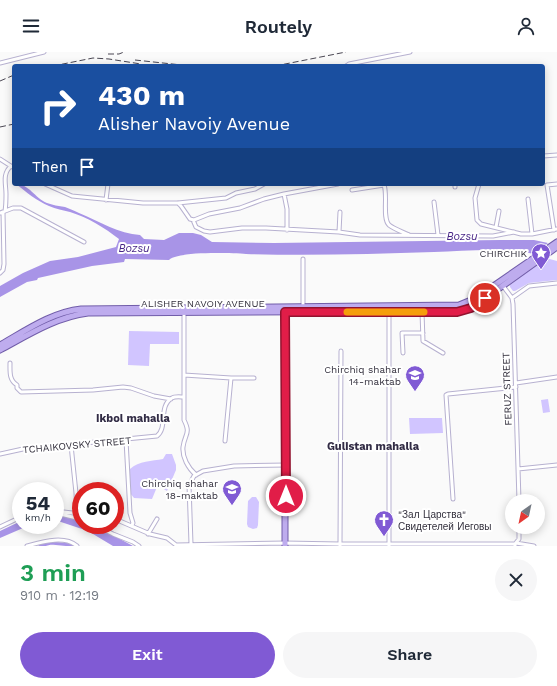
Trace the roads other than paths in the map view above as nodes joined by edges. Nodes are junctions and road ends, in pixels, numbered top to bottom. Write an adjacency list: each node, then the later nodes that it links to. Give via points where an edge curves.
1 (44, 52): 3 (street)
2 (410, 52): 4 (street)
3 (0, 63)
4 (352, 64)
5 (545, 156): 6 (street)
6 (557, 156)
7 (0, 159): 8 (street)
8 (12, 166)
9 (12, 168): 12 (street, via 6,172)
10 (557, 184): 32 (street, via 547,186)
11 (0, 186): 12 (street)
12 (5, 186): 27 (street)
13 (50, 186): 23 (street, via 72,196)
14 (108, 186): 23 (street)
15 (260, 186): 25 (street, via 226,198)
16 (327, 186): 21 (street)
17 (366, 186): 20 (street)
18 (384, 186): 37 (street, via 386,219 389,225)
19 (478, 186): 30 (street, via 475,198 477,220 481,224)
20 (352, 190)
21 (284, 194): 29 (street); 31 (street)
22 (528, 199): 35 (street)
23 (106, 200): 25 (street)
24 (434, 202): 36 (street)
25 (178, 203): 29 (street)
26 (499, 211): 30 (street)
27 (3, 212): 38 (street, via 22,208); 41 (street, via 4,268)
28 (340, 212): 33 (street)
29 (193, 220): 31 (street, via 196,227 210,232 242,228)
30 (496, 227): 34 (street)
31 (287, 230): 33 (street)
32 (555, 230): 35 (street)
33 (339, 232): 37 (street)
34 (514, 232): 35 (street); 36 (street, via 493,236)
35 (532, 234)
36 (438, 235): 37 (street)
37 (412, 236)
38 (84, 242)
39 (556, 244): 43 (main road, ALISHER NAVOIY AVENUE); 43 (main road, ALISHER NAVOIY AVENUE, via 542,258)
40 (303, 259): 45 (street)
41 (0, 273)
42 (557, 282): 44 (street, via 529,286)
43 (501, 283): 44 (street); 45 (main road, ALISHER NAVOIY AVENUE, via 457,306); 49 (main road, ALISHER NAVOIY AVENUE, via 468,309 457,312)
44 (512, 298): 61 (street, FERUZ STREET)
45 (303, 306): 46 (main road, ALISHER NAVOIY AVENUE)
46 (285, 309): 47 (main road, ALISHER NAVOIY AVENUE); 48 (main road, ALISHER NAVOIY AVENUE); 51 (main road, ALISHER NAVOIY AVENUE, via 76,309 56,315); 69 (main road)
47 (184, 312): 52 (main road, ALISHER NAVOIY AVENUE, via 93,313 72,316 58,320); 57 (street)
48 (389, 312): 49 (main road, ALISHER NAVOIY AVENUE); 89 (street)
49 (422, 312): 50 (street)
50 (423, 333): 54 (street, via 423,341); 55 (street, via 402,333)
51 (0, 345)
52 (0, 350)
53 (341, 351): 88 (street)
54 (443, 353)
55 (403, 354)
56 (10, 363): 64 (street, via 12,382 21,392 123,387)
57 (184, 375): 59 (street); 63 (street)
58 (557, 377): 61 (street)
59 (231, 378): 60 (street); 66 (street)
60 (254, 378)
61 (516, 383): 62 (street, FERUZ STREET)
62 (516, 387): 71 (street, FERUZ STREET); 75 (street, via 446,395)
63 (184, 397): 64 (street); 72 (street, via 184,420 188,432 183,448 187,465)
64 (171, 399): 65 (street, TCHAIKOVSKY STREET, via 165,407 158,436)
65 (126, 440): 67 (street, TCHAIKOVSKY STREET); 79 (street)
66 (225, 441)
67 (71, 445): 68 (street, TCHAIKOVSKY STREET, via 23,449); 73 (street)
68 (0, 454)
69 (286, 465): 72 (street, via 234,466 203,471); 85 (main road)
70 (557, 465): 71 (street)
71 (518, 469): 74 (street, FERUZ STREET)
72 (196, 475): 84 (street, via 189,485)
73 (75, 482)
74 (519, 494)
75 (453, 499)
76 (158, 518): 82 (street)
77 (12, 521): 80 (street)
78 (124, 522): 79 (street)
79 (132, 525): 82 (street)
80 (0, 527)
81 (113, 534): 93 (street)
82 (148, 534): 87 (street, via 167,538)
83 (519, 534): 86 (street)
84 (191, 544): 85 (street); 87 (street)
85 (285, 544): 88 (street)
86 (515, 544): 90 (street); 94 (street)
87 (176, 545)
88 (340, 545): 89 (street)
89 (389, 545): 90 (street)
90 (465, 545)
91 (27, 546): 92 (street, via 50,540 72,542)
92 (77, 546)
93 (139, 546)
94 (534, 546)

